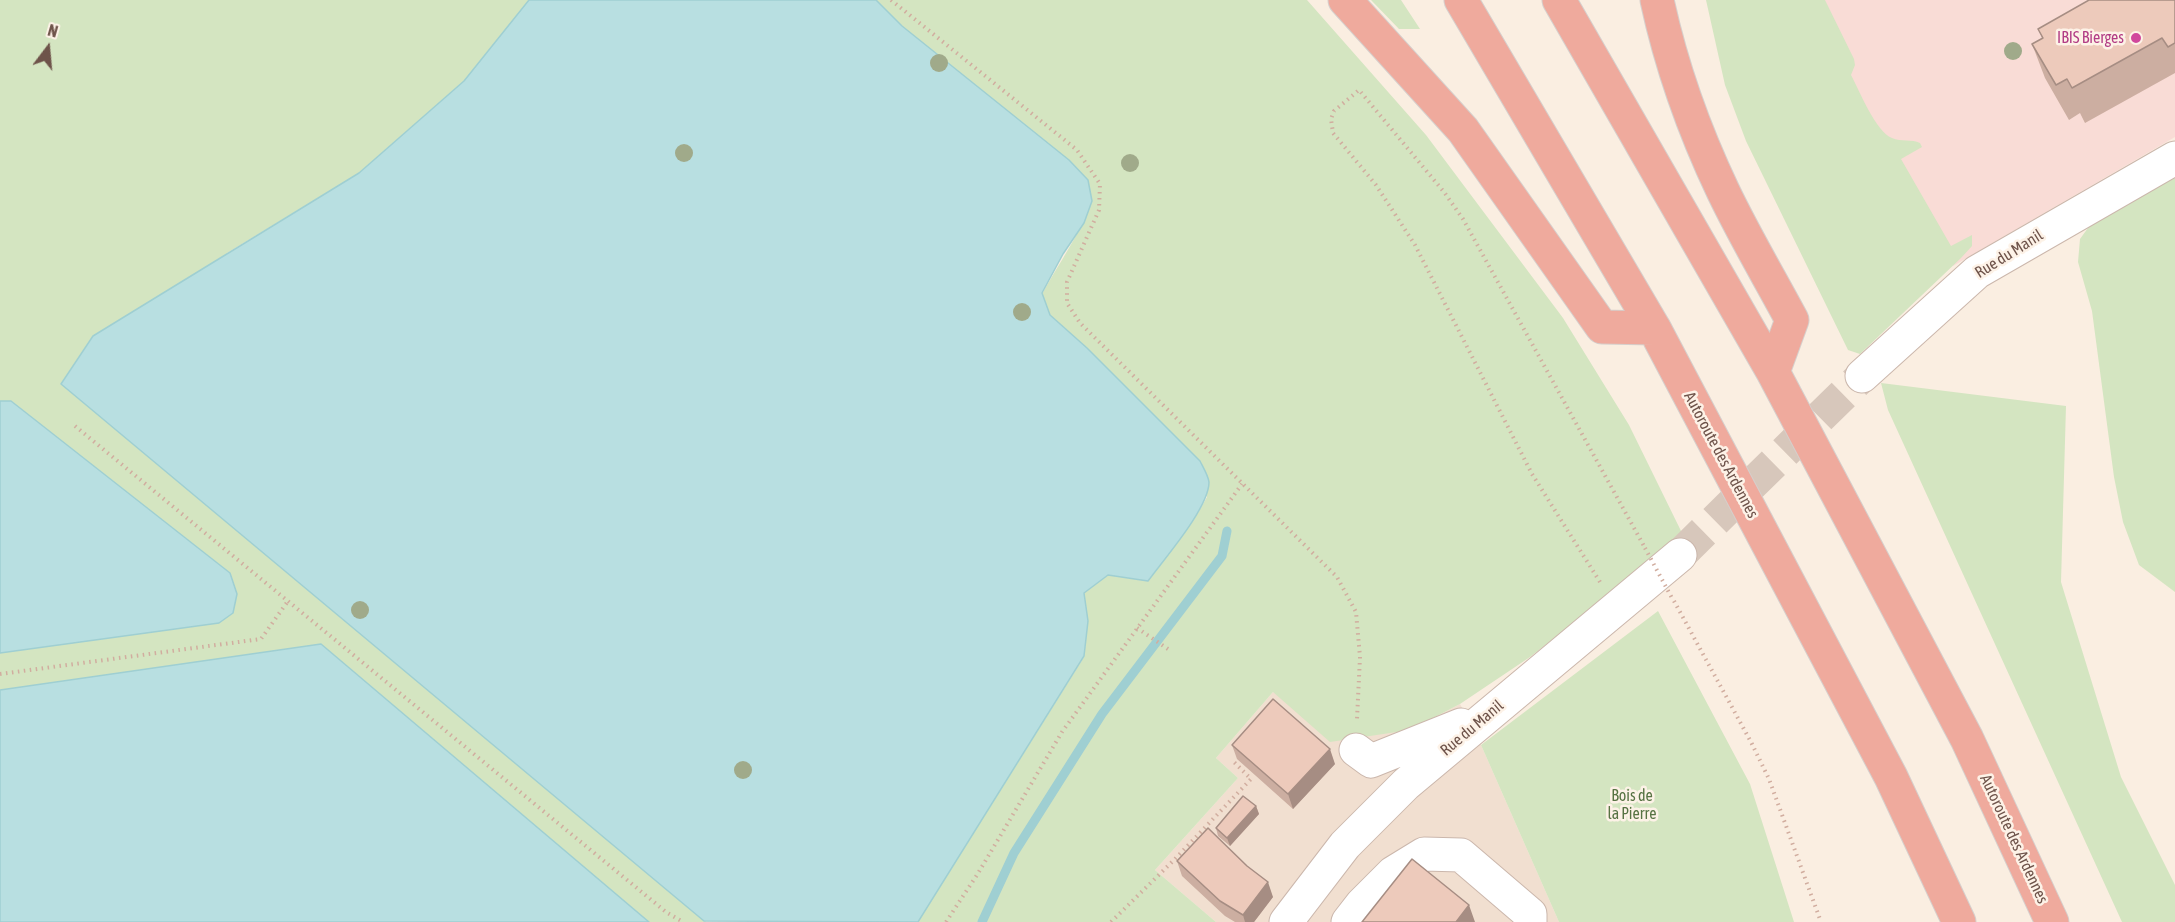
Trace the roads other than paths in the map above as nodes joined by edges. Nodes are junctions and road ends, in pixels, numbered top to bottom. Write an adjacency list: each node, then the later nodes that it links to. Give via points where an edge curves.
1 (1345, 0): 6 (highway, via 1463,130 1602,327)
2 (1461, 0): 6 (highway, Autoroute des Ardennes)
3 (1559, 0): 7 (highway, Autoroute des Ardennes)
4 (1657, 0): 7 (highway, via 1666,43 1706,154 1792,321)
5 (2175, 158): 8 (street, Rue du Manil, via 1977,272)
6 (1654, 328): 15 (highway, Autoroute des Ardennes, via 1891,777)
7 (1773, 372): 16 (highway, Autoroute des Ardennes, via 1967,739)
8 (1862, 376)
9 (1680, 555): 10 (street, Rue du Manil)
10 (1486, 716): 11 (street, via 1371,760); 12 (street, Rue du Manil, via 1366,823)
11 (1356, 750)
12 (1286, 922)
13 (1348, 922): 14 (street, via 1393,873 1424,854 1461,855 1530,914)
14 (1530, 922)
15 (1959, 922)
16 (2052, 922)

